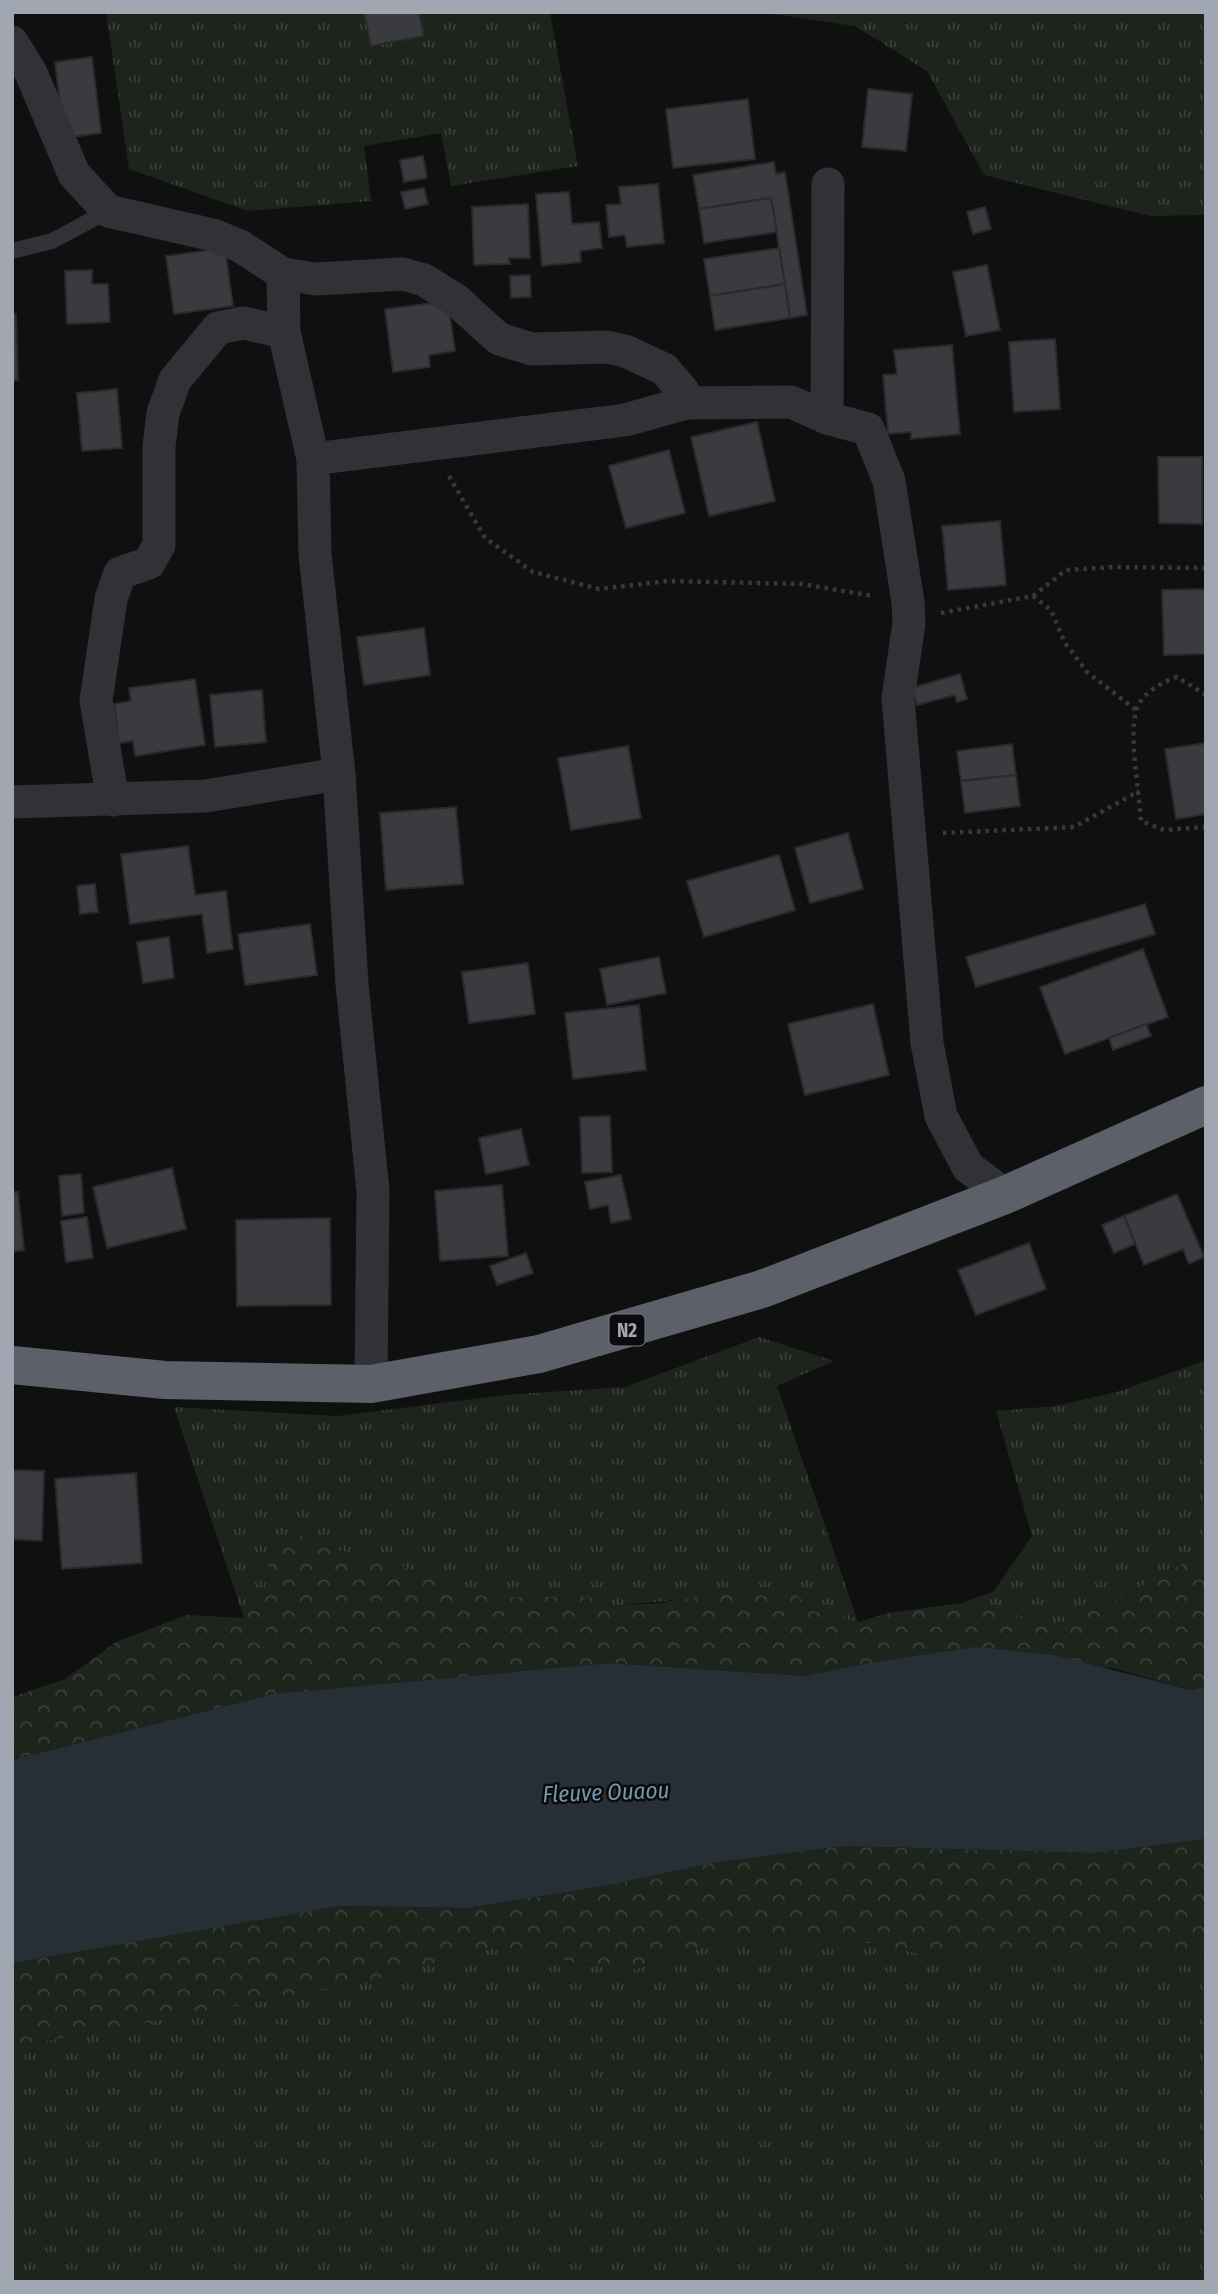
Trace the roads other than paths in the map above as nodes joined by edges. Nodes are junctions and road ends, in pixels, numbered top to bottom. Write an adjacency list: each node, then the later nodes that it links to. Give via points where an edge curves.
1 (12, 41): 3 (street, via 31,73 74,174)
2 (828, 184): 8 (street)
3 (108, 211): 4 (lane, via 52,241); 5 (street, via 213,236 240,246)
4 (12, 251)
5 (284, 274): 6 (street); 7 (street, via 316,279 403,275 424,280 456,300 499,339 532,349 607,347 625,351 664,369 683,391)
6 (284, 332): 9 (street); 11 (street, via 243,323 218,328 175,380 163,413 159,446 159,545 149,563 120,573 111,599 96,701)
7 (686, 403): 8 (street, via 791,402); 9 (street, via 625,420)
8 (827, 418): 14 (street, via 868,429 889,481 909,613 898,698 927,1044 941,1116 968,1167)
9 (313, 459): 10 (street, via 315,554)
10 (339, 774): 11 (street, via 206,796); 16 (street, via 352,984 373,1191)
11 (113, 800): 12 (street)
12 (12, 802)
13 (1206, 1105): 14 (highway, N2)
14 (1005, 1195): 16 (highway, N2, via 762,1289 625,1331 539,1354)
15 (12, 1365): 16 (highway, N2, via 165,1380)
16 (371, 1384)

